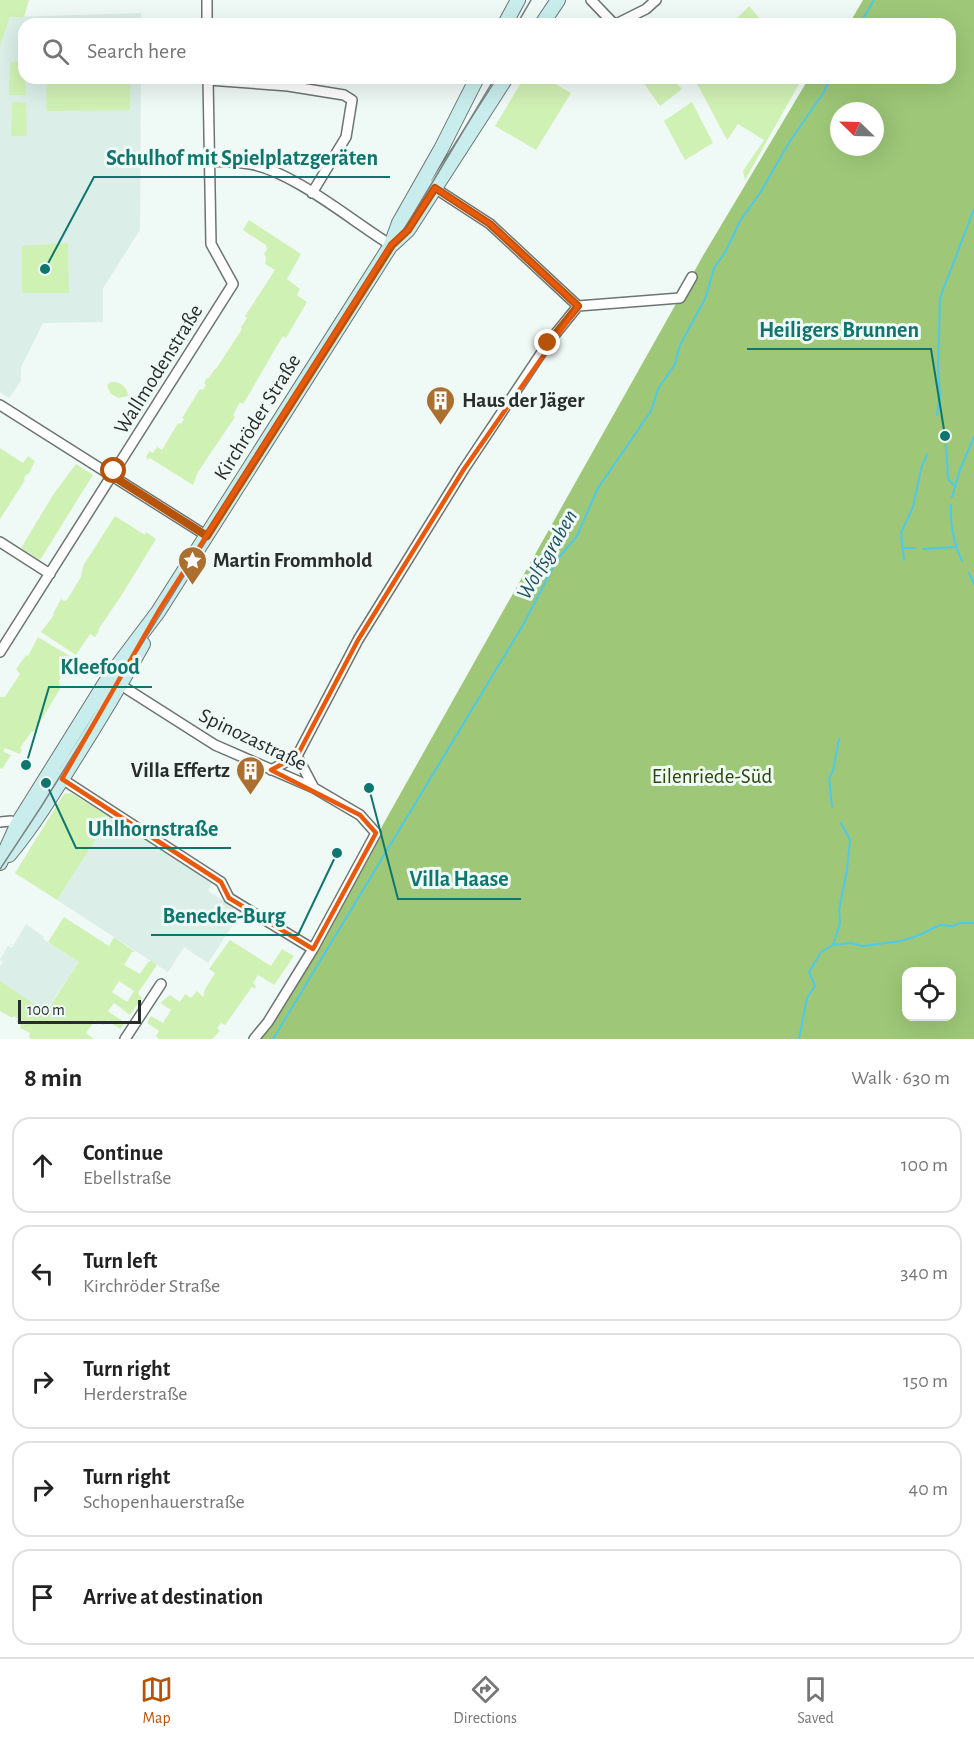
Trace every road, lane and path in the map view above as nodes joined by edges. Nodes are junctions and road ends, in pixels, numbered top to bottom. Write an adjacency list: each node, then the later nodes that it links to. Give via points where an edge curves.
1 (207, 0): 6 (street)
2 (518, 0): 7 (main road)
3 (558, 0): 8 (main road)
4 (591, 0): 9 (street)
5 (656, 0): 10 (street)
6 (207, 18)
7 (508, 18)
8 (546, 18)
9 (609, 18)
10 (627, 18)
11 (208, 84): 17 (street, Wallmodenstraße)
12 (265, 84): 19 (street, via 344,95 352,100 346,137)
13 (474, 84): 15 (main road, Kirchröder Straße)
14 (502, 84): 16 (main road, Kirchröder Straße)
15 (452, 128): 16 (main road, via 456,138); 18 (main road, Kirchröder Straße)
16 (466, 139): 18 (main road, Kirchröder Straße)
17 (208, 162): 19 (street, via 252,164); 24 (street, Wallmodenstraße, via 211,244 233,284)
18 (429, 185): 20 (main road, Kirchröder Straße, via 408,230); 22 (street, via 490,224)
19 (312, 193): 20 (street)
20 (392, 245): 25 (main road, Kirchröder Straße)
21 (692, 277): 22 (street, via 680,298)
22 (578, 306): 31 (street, via 548,343 464,469 358,640)
23 (0, 405): 24 (street)
24 (111, 475): 25 (street); 27 (street, Wallmodenstraße)
25 (207, 536): 28 (main road, Kirchröder Straße)
26 (0, 542): 27 (street)
27 (50, 574): 29 (street, Wallmodenstraße)
28 (158, 612): 30 (main road, Kirchröder Straße); 36 (main road, Kirchröder Straße, via 109,677)
29 (0, 652)
30 (116, 682): 32 (street, Spinozastraße, via 215,746); 33 (main road, Kirchröder Straße)
31 (297, 756): 32 (street); 34 (street)
32 (271, 770): 34 (street, Spinozastraße)
33 (62, 779): 36 (main road, Kirchröder Straße); 38 (street, via 221,882 229,898)
34 (314, 788): 38 (street, Spinozastraße, via 360,815 376,833)
35 (0, 822): 36 (street)
36 (24, 827): 37 (main road, Kirchröder Straße)
37 (0, 864)
38 (313, 949): 41 (street)
39 (161, 984): 40 (street)
40 (125, 1039)
41 (254, 1039)

